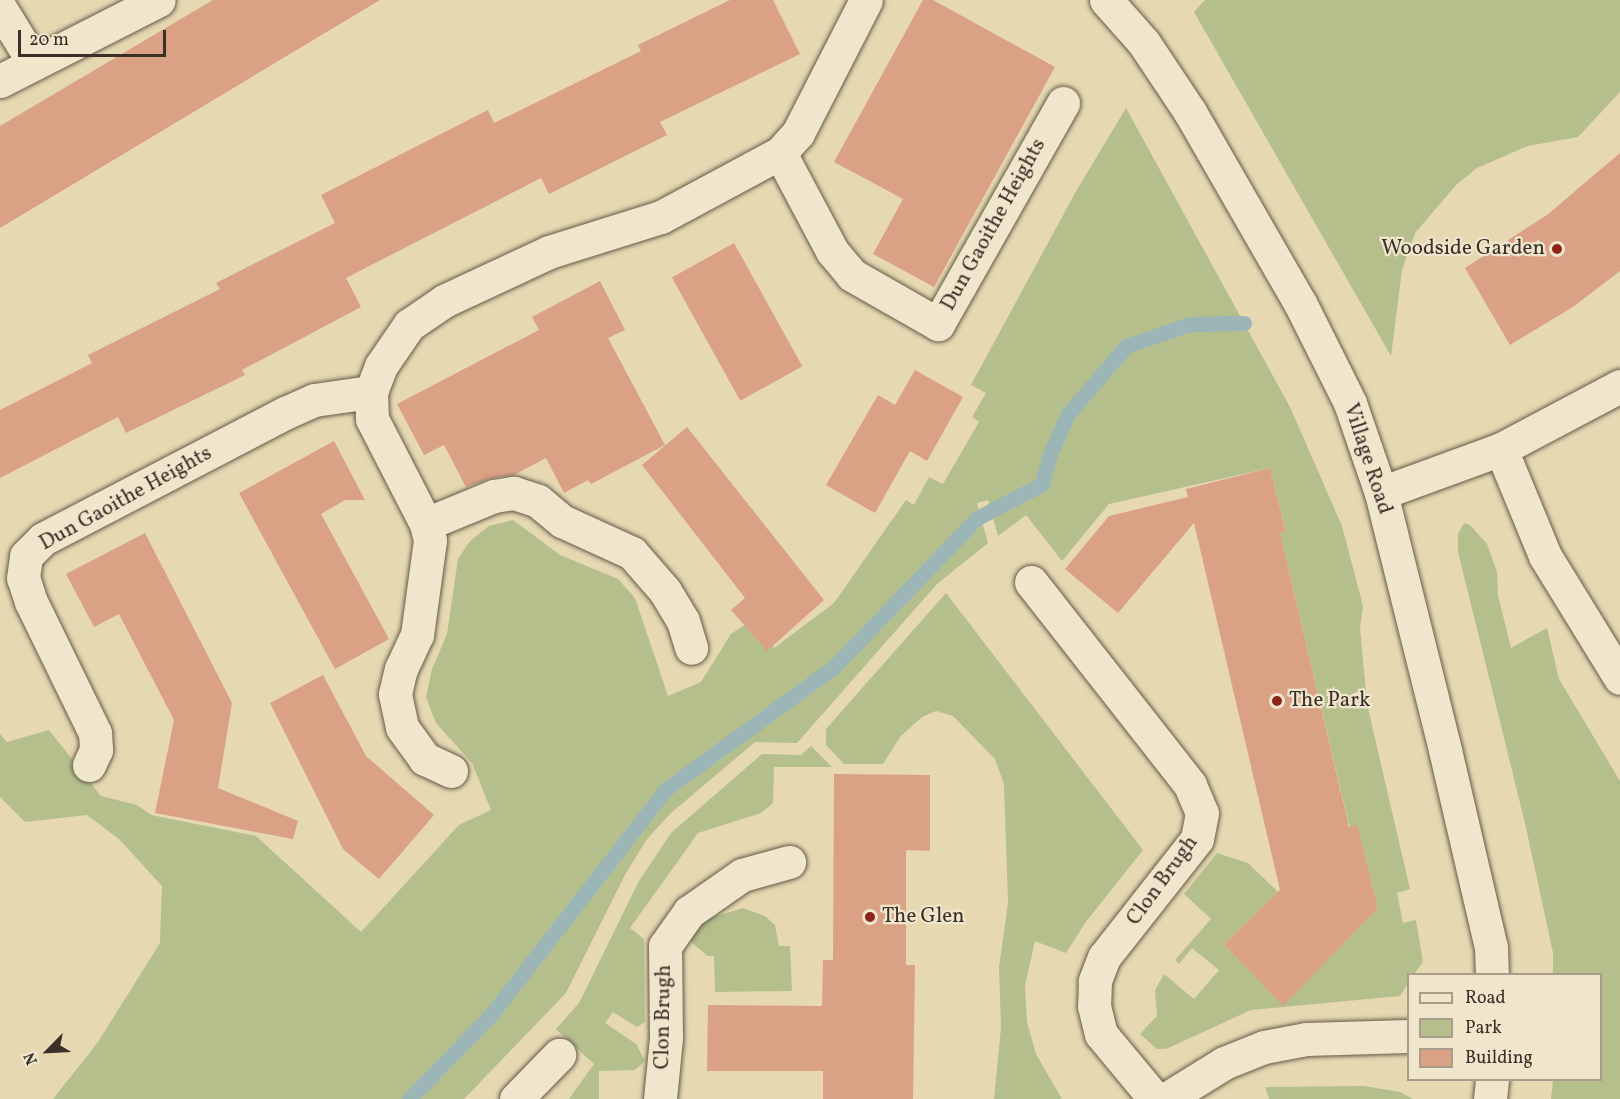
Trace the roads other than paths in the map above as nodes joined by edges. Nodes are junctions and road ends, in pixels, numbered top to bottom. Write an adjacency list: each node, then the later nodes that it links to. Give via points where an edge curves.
1 (159, 0): 5 (street)
2 (866, 0): 8 (street, via 798,133)
3 (1106, 0): 12 (street, Village Road, via 1144,43 1191,112 1300,303 1350,403)
4 (0, 8): 5 (street)
5 (34, 63): 6 (street)
6 (0, 81)
7 (1063, 103): 8 (street, Dun Gaoithe Heights, via 938,324 852,274 832,251)
8 (780, 153): 10 (street, via 661,217 549,252 444,301 410,325 381,366)
9 (1620, 386): 11 (street)
10 (371, 392): 13 (street, via 372,418); 17 (street, Dun Gaoithe Heights, via 314,400 285,413 43,539 26,556 23,578 31,602 95,734 96,750)
11 (1501, 449): 12 (street); 16 (street, via 1545,555)
12 (1381, 493): 20 (street, Village Road, via 1491,947)
13 (426, 524): 15 (street, via 494,496 514,493 538,501 562,521 632,553 665,591 683,621); 18 (street, via 429,548 417,635 401,669 395,694 402,727 425,759)
14 (1031, 582): 26 (street, Clon Brugh, via 1190,785 1202,813 1197,839 1104,957 1095,981 1094,1006 1101,1034)
15 (691, 648)
16 (1620, 678)
17 (89, 765)
18 (451, 771)
19 (789, 862): 25 (street, Clon Brugh, via 742,875 689,912 665,946 666,1038)
20 (1492, 973)
21 (1407, 1036): 27 (street, via 1306,1039 1264,1047 1224,1062)
22 (559, 1055): 24 (street)
23 (1492, 1081): 28 (street)
24 (516, 1099)
25 (660, 1099)
26 (1155, 1099)
27 (1166, 1099)
28 (1490, 1099)

